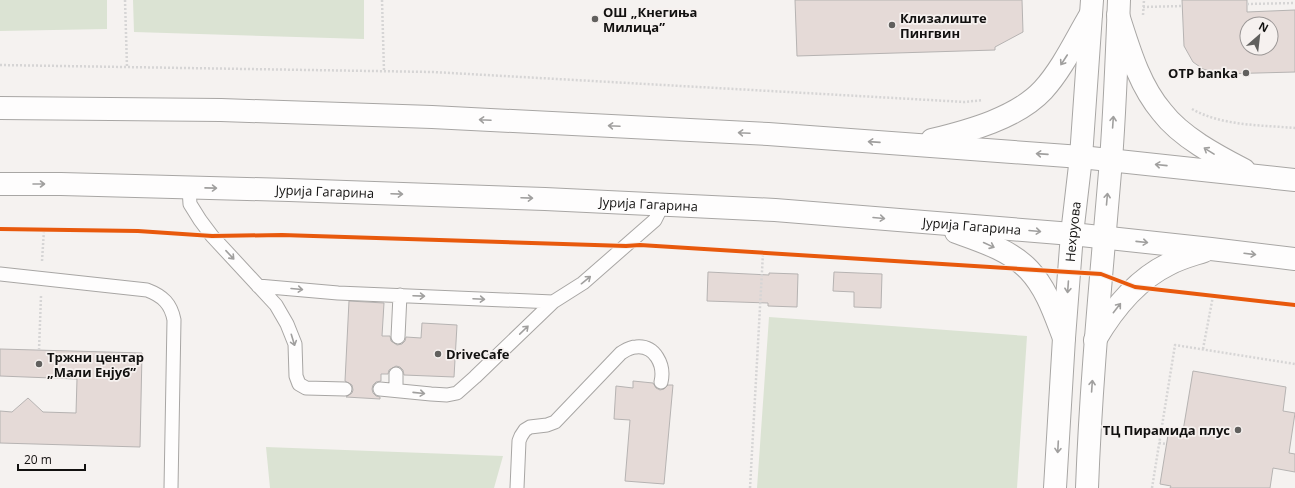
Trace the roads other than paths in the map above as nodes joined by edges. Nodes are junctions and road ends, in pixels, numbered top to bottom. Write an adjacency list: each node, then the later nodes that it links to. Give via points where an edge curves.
1 (1091, 7): 4 (main road, one-way to 4, via 1055,74 1043,90 1028,102 993,121 954,135); 5 (main road, Нехруова)
2 (1118, 8): 6 (main road, one-way to 2); 7 (main road, one-way to 2, via 1224,160 1195,142 1162,113 1149,93 1131,54)
3 (0, 108): 4 (main road, one-way to 3, via 432,117 221,110)
4 (913, 144): 5 (main road, one-way to 4)
5 (1081, 157): 6 (main road); 13 (main road, Нехруова)
6 (1111, 161): 7 (main road, one-way to 6); 14 (main road, one-way to 6)
7 (1256, 175): 8 (main road)
8 (1295, 180)
9 (0, 184): 10 (main road, Јурија Гагарина, one-way to 10)
10 (190, 188): 11 (main road, Јурија Гагарина, one-way to 11); 18 (lane, one-way to 18, via 190,204 200,220)
11 (659, 205): 12 (main road, Јурија Гагарина, one-way to 12); 20 (lane, one-way to 11, via 583,282 650,225 659,212)
12 (912, 220): 13 (main road, Јурија Гагарина, one-way to 13); 22 (main road, one-way to 22, via 983,242 1002,251 1029,270 1052,307)
13 (1072, 234): 14 (main road, Јурија Гагарина); 22 (main road, Нехруова, one-way to 22)
14 (1104, 237): 15 (main road, Јурија Гагарина, one-way to 15); 23 (main road)
15 (1211, 249): 16 (main road, Јурија Гагарина, one-way to 16); 23 (main road, one-way to 15, via 1123,300 1146,278 1169,263)
16 (1295, 259)
17 (0, 274): 29 (lane, via 147,290 164,299 172,311 174,320)
18 (258, 286): 19 (lane, one-way to 19); 26 (lane, one-way to 26, via 276,305 291,333 295,344 296,376 299,384 306,388)
19 (400, 295): 20 (lane, one-way to 20); 21 (lane)
20 (553, 302): 28 (lane, one-way to 20, via 446,395 457,393)
21 (398, 337)
22 (1064, 338): 31 (main road, Нехруова, one-way to 31)
23 (1095, 340): 32 (main road, one-way to 23)
24 (396, 374): 28 (lane)
25 (661, 382): 30 (lane, via 662,365 652,352 637,346 621,353 555,422 525,430 519,441)
26 (345, 389)
27 (380, 389): 28 (lane)
28 (396, 390)
29 (171, 488)
30 (517, 488)
31 (1055, 488)
32 (1087, 488)

